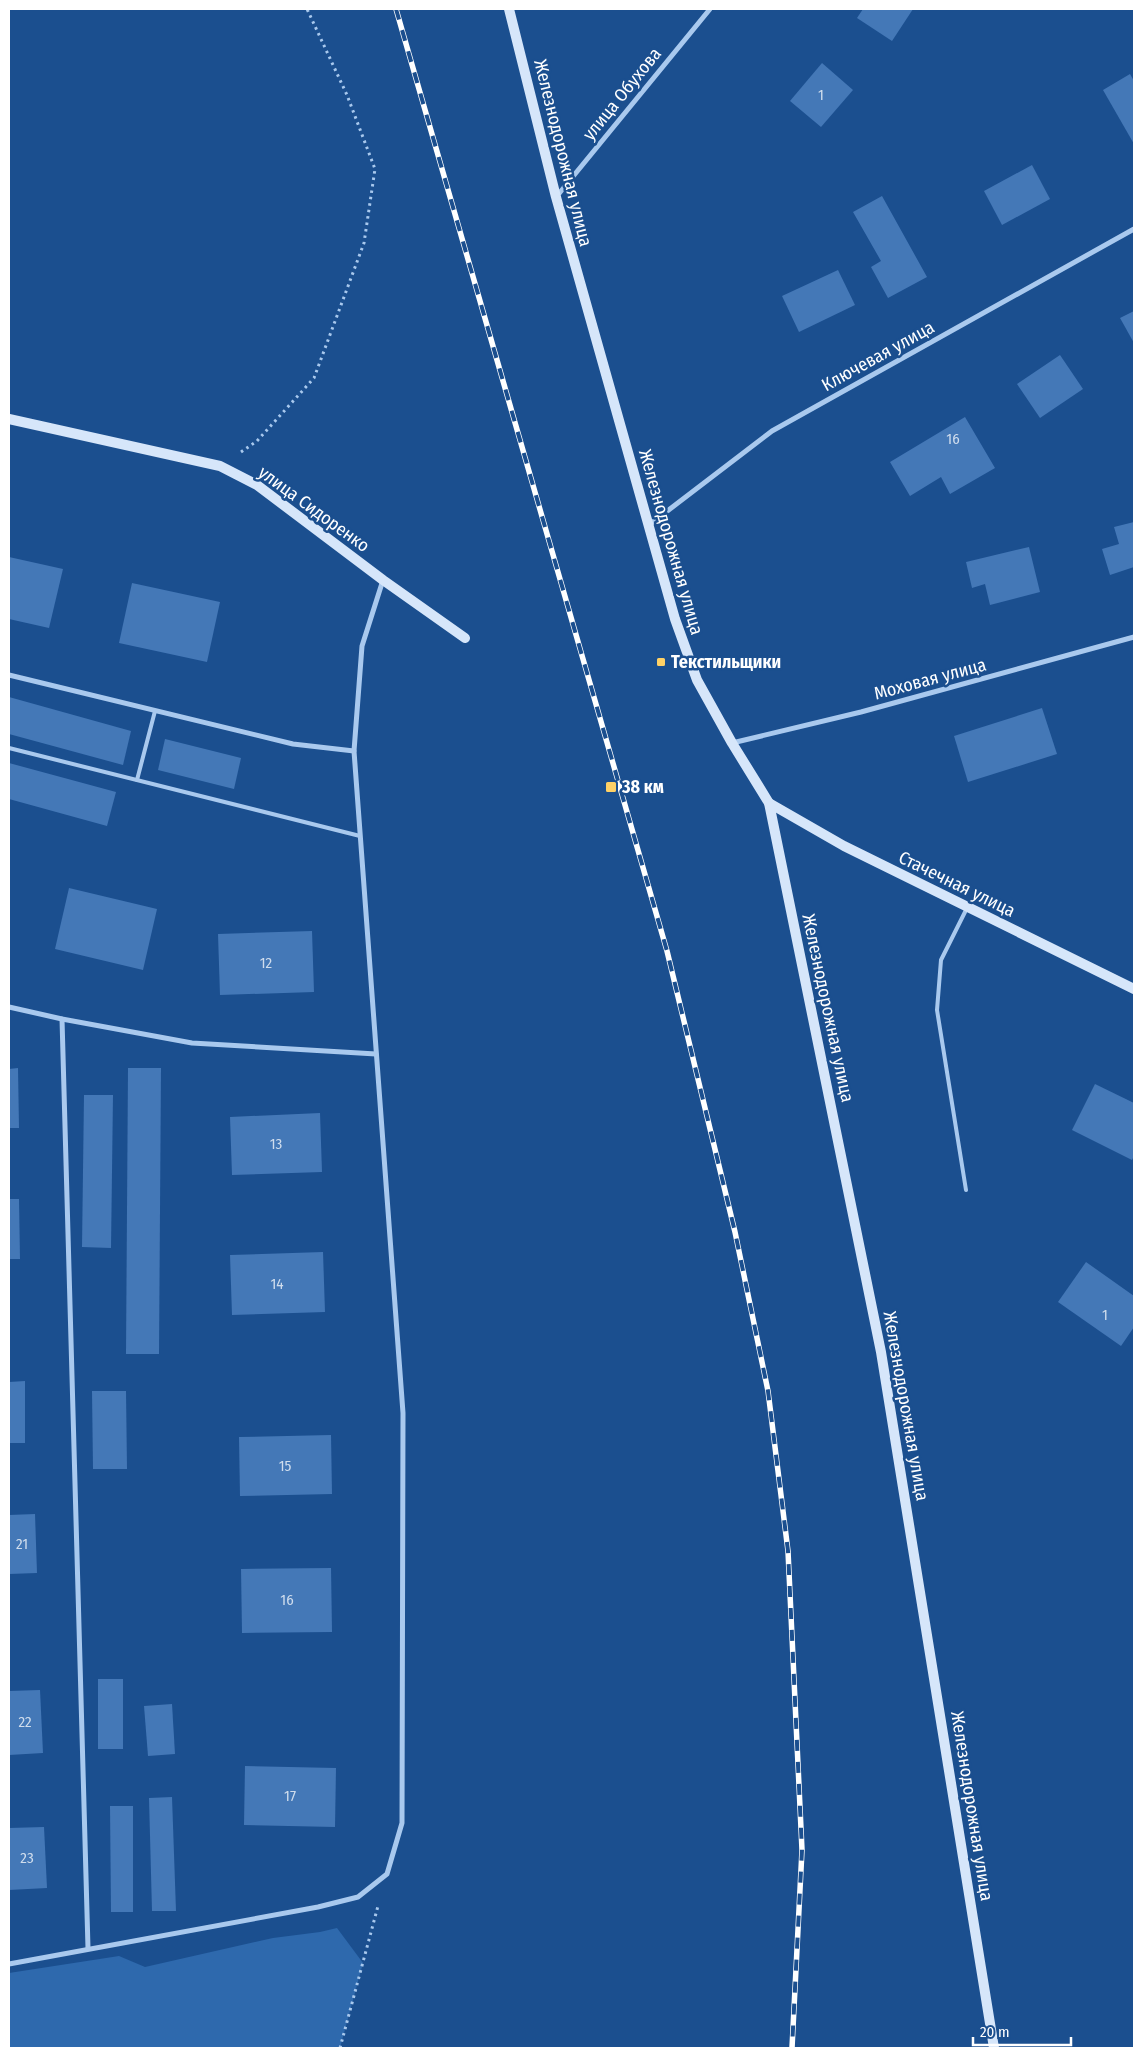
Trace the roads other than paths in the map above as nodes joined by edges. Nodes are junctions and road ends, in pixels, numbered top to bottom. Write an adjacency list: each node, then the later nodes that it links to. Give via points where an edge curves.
1 (509, 9): 3 (street, Железнодорожная улица)
2 (710, 9): 3 (street, улица Обухова)
3 (556, 197): 6 (street, Железнодорожная улица)
4 (1134, 229): 6 (street, Ключевая улица, via 772,431)
5 (9, 419): 7 (street, улица Сидоренко, via 220,466 257,485)
6 (648, 526): 12 (street, Железнодорожная улица, via 697,680)
7 (383, 580): 9 (street, улица Сидоренко); 14 (street, via 362,646)
8 (1134, 637): 12 (street, Моховая улица, via 860,712)
9 (465, 638)
10 (9, 675): 11 (street)
11 (155, 711): 14 (street, via 293,744); 15 (lane)
12 (732, 743): 16 (street, Железнодорожная улица)
13 (9, 748): 15 (lane)
14 (354, 751): 17 (street)
15 (137, 780): 17 (lane)
16 (769, 803): 18 (street, Стачечная улица, via 844,846); 26 (street, Железнодорожная улица, via 881,1352)
17 (360, 836): 22 (street)
18 (967, 907): 19 (street, Стачечная улица); 23 (lane, via 941,960 937,1010)
19 (1134, 988)
20 (9, 1007): 21 (street)
21 (62, 1019): 22 (street, via 192,1043); 24 (street)
22 (376, 1054): 24 (street, via 403,1414 402,1823 387,1874 358,1897 318,1907)
23 (966, 1190)
24 (88, 1948): 25 (street)
25 (9, 1964)
26 (994, 2048)

